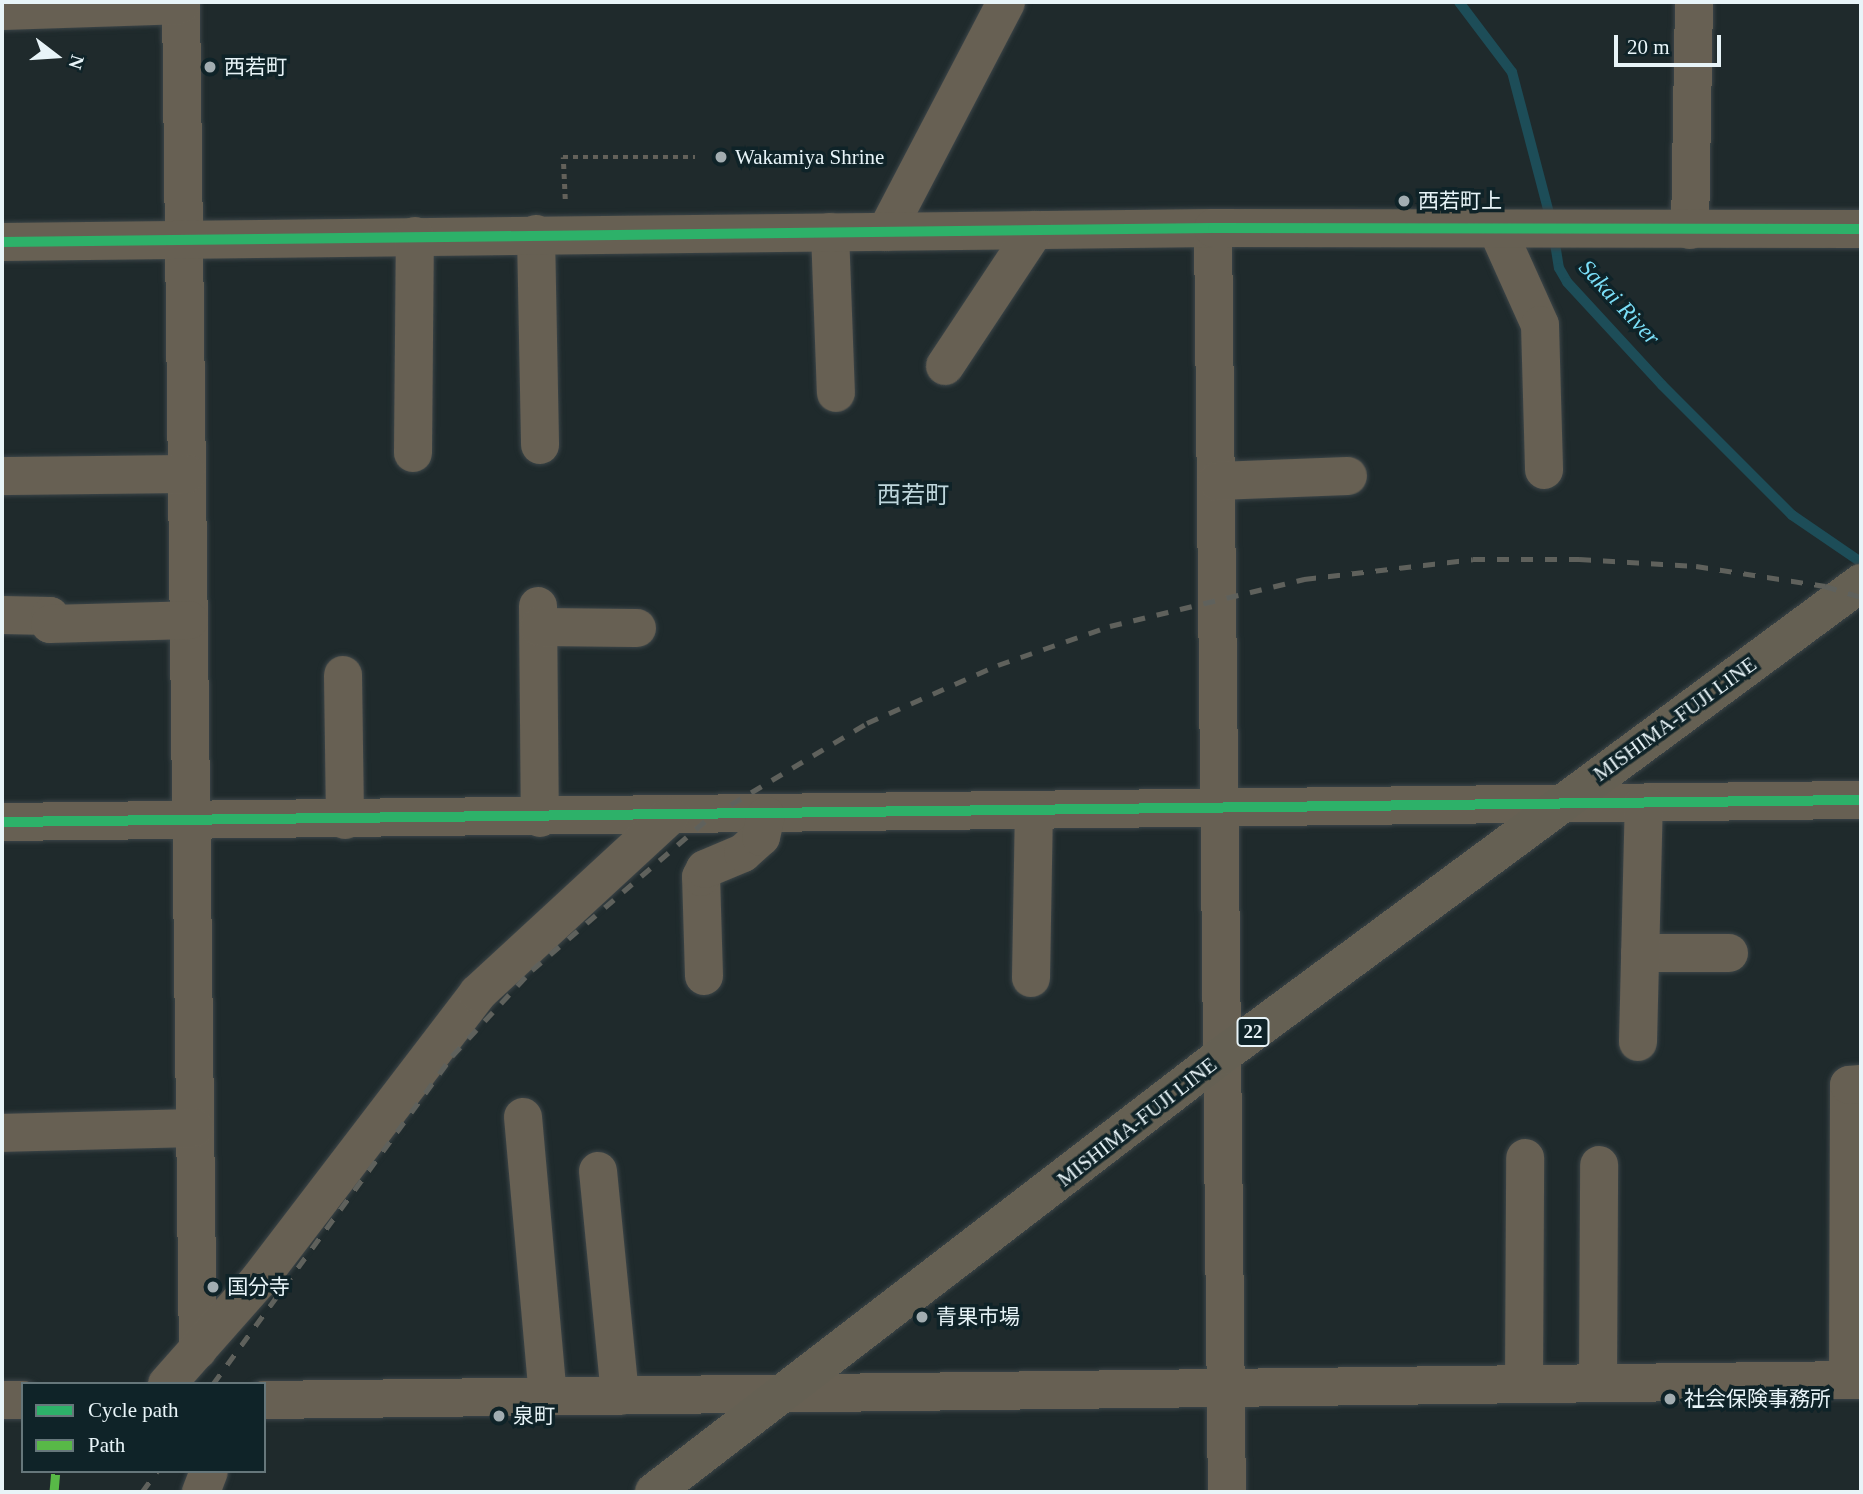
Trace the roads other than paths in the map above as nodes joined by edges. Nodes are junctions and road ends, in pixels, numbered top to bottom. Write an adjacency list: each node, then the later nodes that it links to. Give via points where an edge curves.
1 (1694, 2): 9 (street)
2 (181, 4): 4 (street); 14 (street)
3 (998, 4): 11 (street)
4 (2, 10)
5 (1496, 227): 6 (street); 9 (street); 20 (street, via 1540,324)
6 (1213, 228): 8 (street); 24 (street)
7 (1861, 229): 9 (street)
8 (1035, 230): 11 (street); 16 (street)
9 (1690, 230)
10 (830, 232): 11 (street); 12 (street); 17 (street)
11 (886, 232)
12 (551, 233): 13 (street); 18 (street)
13 (415, 236): 14 (street); 19 (street)
14 (184, 239): 15 (street); 21 (street)
15 (2, 242)
16 (945, 366)
17 (836, 393)
18 (540, 445)
19 (413, 453)
20 (1544, 470)
21 (187, 474): 23 (street); 27 (street)
22 (1348, 476): 24 (street)
23 (2, 477)
24 (1217, 481): 33 (street)
25 (1861, 583): 31 (main road, MISHIMA-FUJI LINE / 22)
26 (2, 615): 27 (street, via 50,616 50,624)
27 (189, 620): 40 (street)
28 (637, 628): 37 (street, via 538,617)
29 (342, 674): 38 (street)
30 (1861, 800): 32 (street)
31 (1561, 803): 32 (street); 33 (street); 46 (main road, MISHIMA-FUJI LINE / 22)
32 (1644, 803): 41 (street)
33 (1218, 811): 34 (street); 46 (street)
34 (1034, 813): 36 (street); 44 (street)
35 (670, 816): 36 (street); 37 (street); 54 (street, via 478,993 258,1281)
36 (766, 816): 43 (street, via 761,837 743,853 705,869 701,877)
37 (540, 818): 38 (street)
38 (345, 820): 40 (street)
39 (2, 822): 40 (street)
40 (191, 822): 49 (street)
41 (1640, 953): 42 (street); 45 (street)
42 (1729, 953)
43 (704, 976)
44 (1031, 978)
45 (1638, 1041)
46 (1222, 1056): 59 (main road, MISHIMA-FUJI LINE / 22); 60 (street)
47 (1861, 1084): 55 (street, via 1849,1085)
48 (523, 1117): 62 (street)
49 (195, 1128): 50 (street); 54 (street)
50 (2, 1133)
51 (1525, 1158): 58 (street)
52 (1599, 1165): 57 (street)
53 (598, 1171): 61 (street)
54 (198, 1350): 56 (street)
55 (1855, 1380): 57 (street)
56 (169, 1382)
57 (1598, 1383): 58 (street)
58 (1524, 1384): 60 (street)
59 (792, 1391): 60 (street); 61 (street); 68 (main road, MISHIMA-FUJI LINE / 22)
60 (1227, 1391): 69 (street)
61 (620, 1396): 62 (street)
62 (548, 1397): 65 (street)
63 (2, 1400): 64 (street)
64 (21, 1400)
65 (266, 1400)
66 (208, 1473): 67 (street)
67 (201, 1492)
68 (654, 1492)
69 (1227, 1492)

